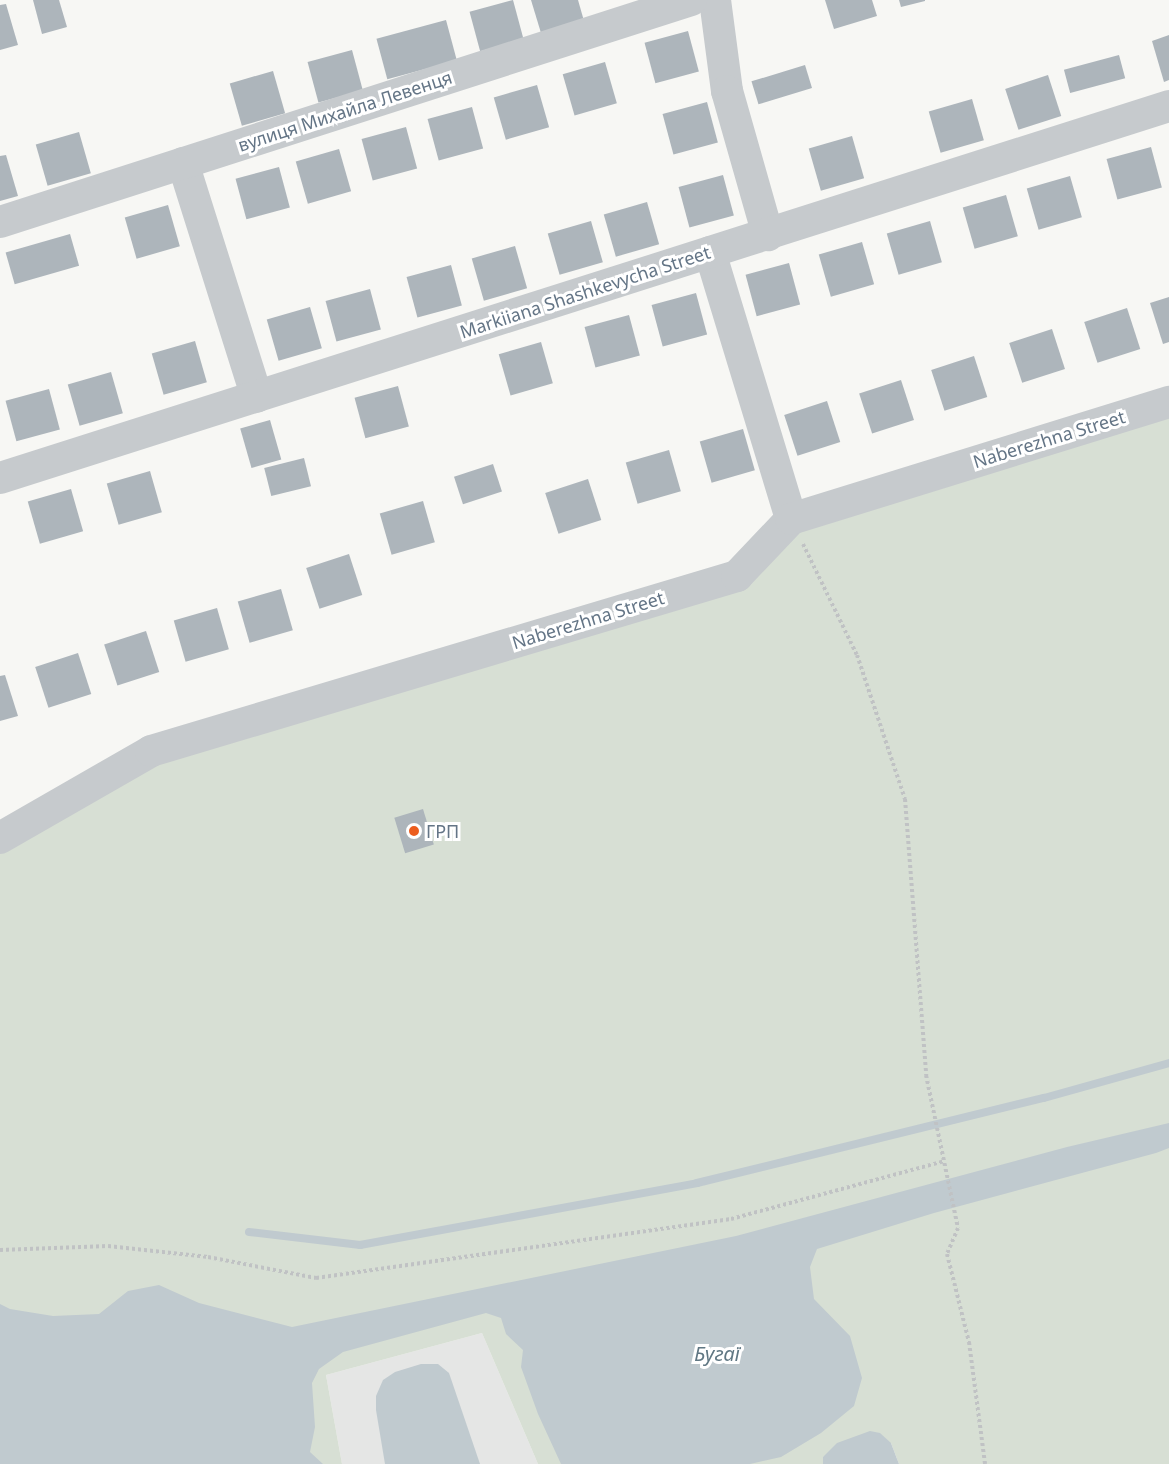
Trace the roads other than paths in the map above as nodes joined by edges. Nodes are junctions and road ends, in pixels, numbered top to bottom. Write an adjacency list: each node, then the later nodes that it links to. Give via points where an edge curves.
1 (691, 0): 4 (street, вулиця Михайла Левенця)
2 (715, 0): 6 (street, via 727,91)
3 (1169, 106): 6 (street, Markiiana Shashkevycha Street)
4 (183, 163): 5 (street, вулиця Михайла Левенця); 8 (street)
5 (0, 222)
6 (768, 235): 7 (street, Markiiana Shashkevycha Street)
7 (710, 252): 8 (street, Markiiana Shashkevycha Street); 11 (street)
8 (257, 397): 10 (street, Markiiana Shashkevycha Street)
9 (1169, 402): 11 (street, Naberezhna Street)
10 (0, 478)
11 (791, 519): 12 (street, Naberezhna Street, via 737,576 151,751)
12 (0, 838)

